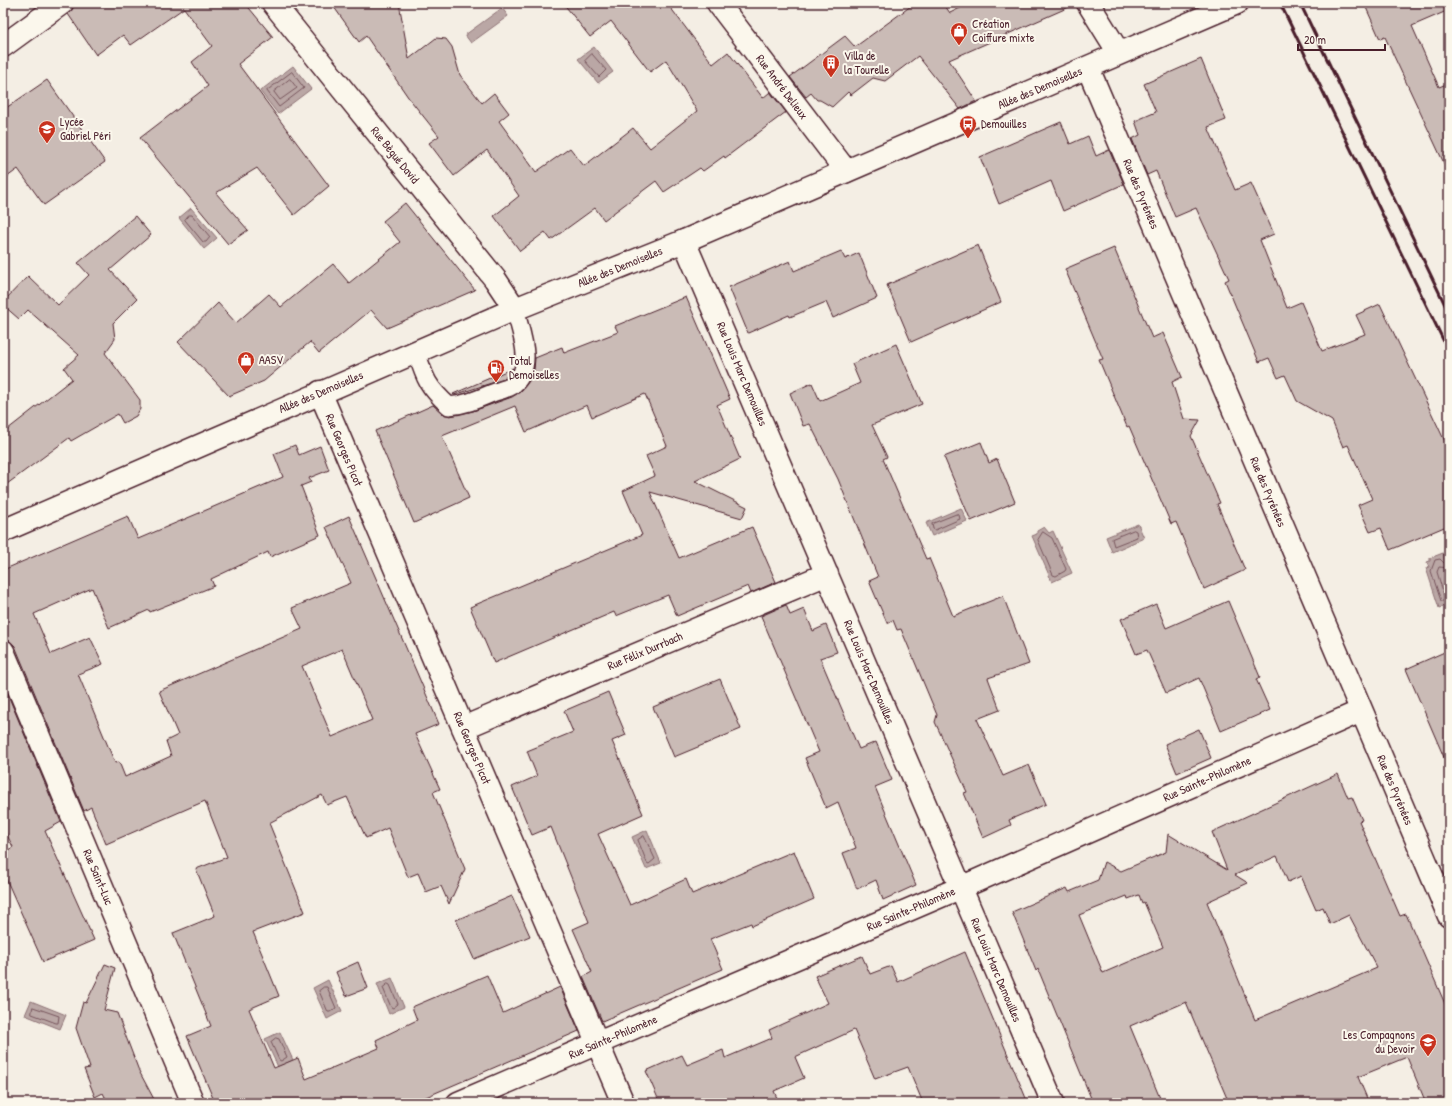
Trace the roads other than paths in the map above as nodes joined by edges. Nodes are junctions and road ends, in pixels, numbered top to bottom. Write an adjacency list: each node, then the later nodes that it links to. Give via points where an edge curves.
1 (62, 3): 6 (street)
2 (273, 3): 11 (street, Rue Bègué David, via 490,273)
3 (718, 3): 9 (street, Rue André Delieux)
4 (1088, 3): 7 (street)
5 (1237, 3): 7 (street, Allée des Demoiselles)
6 (3, 46)
7 (1119, 53): 8 (street, Allée des Demoiselles)
8 (1088, 68): 9 (street, Allée des Demoiselles); 17 (street, Rue des Pyrénées)
9 (846, 171): 10 (street, Allée des Demoiselles)
10 (684, 241): 11 (street, Allée des Demoiselles); 15 (street, Rue Louis Marc Demouilles)
11 (515, 309): 12 (street, Allée des Demoiselles); 12 (lane, via 525,348 525,363 521,375 513,385 462,405 449,406 424,378)
12 (416, 351): 13 (street, Allée des Demoiselles)
13 (320, 392): 14 (street, Allée des Demoiselles); 18 (street, Rue Georges Picot)
14 (3, 531)
15 (827, 574): 18 (street, Rue Félix Durrbach); 19 (street, Rue Louis Marc Demouilles)
16 (3, 651): 22 (street, Rue Saint-Luc)
17 (1361, 711): 19 (street, Rue Sainte-Philomène); 20 (street, Rue des Pyrénées)
18 (463, 728): 21 (street, Rue Georges Picot)
19 (960, 888): 21 (street, Rue Sainte-Philomène); 25 (street, Rue Louis Marc Demouilles)
20 (1449, 916)
21 (597, 1043): 23 (street, Rue Sainte-Philomène); 24 (street, Rue Georges Picot)
22 (193, 1103)
23 (458, 1103)
24 (623, 1103)
25 (1053, 1103)

